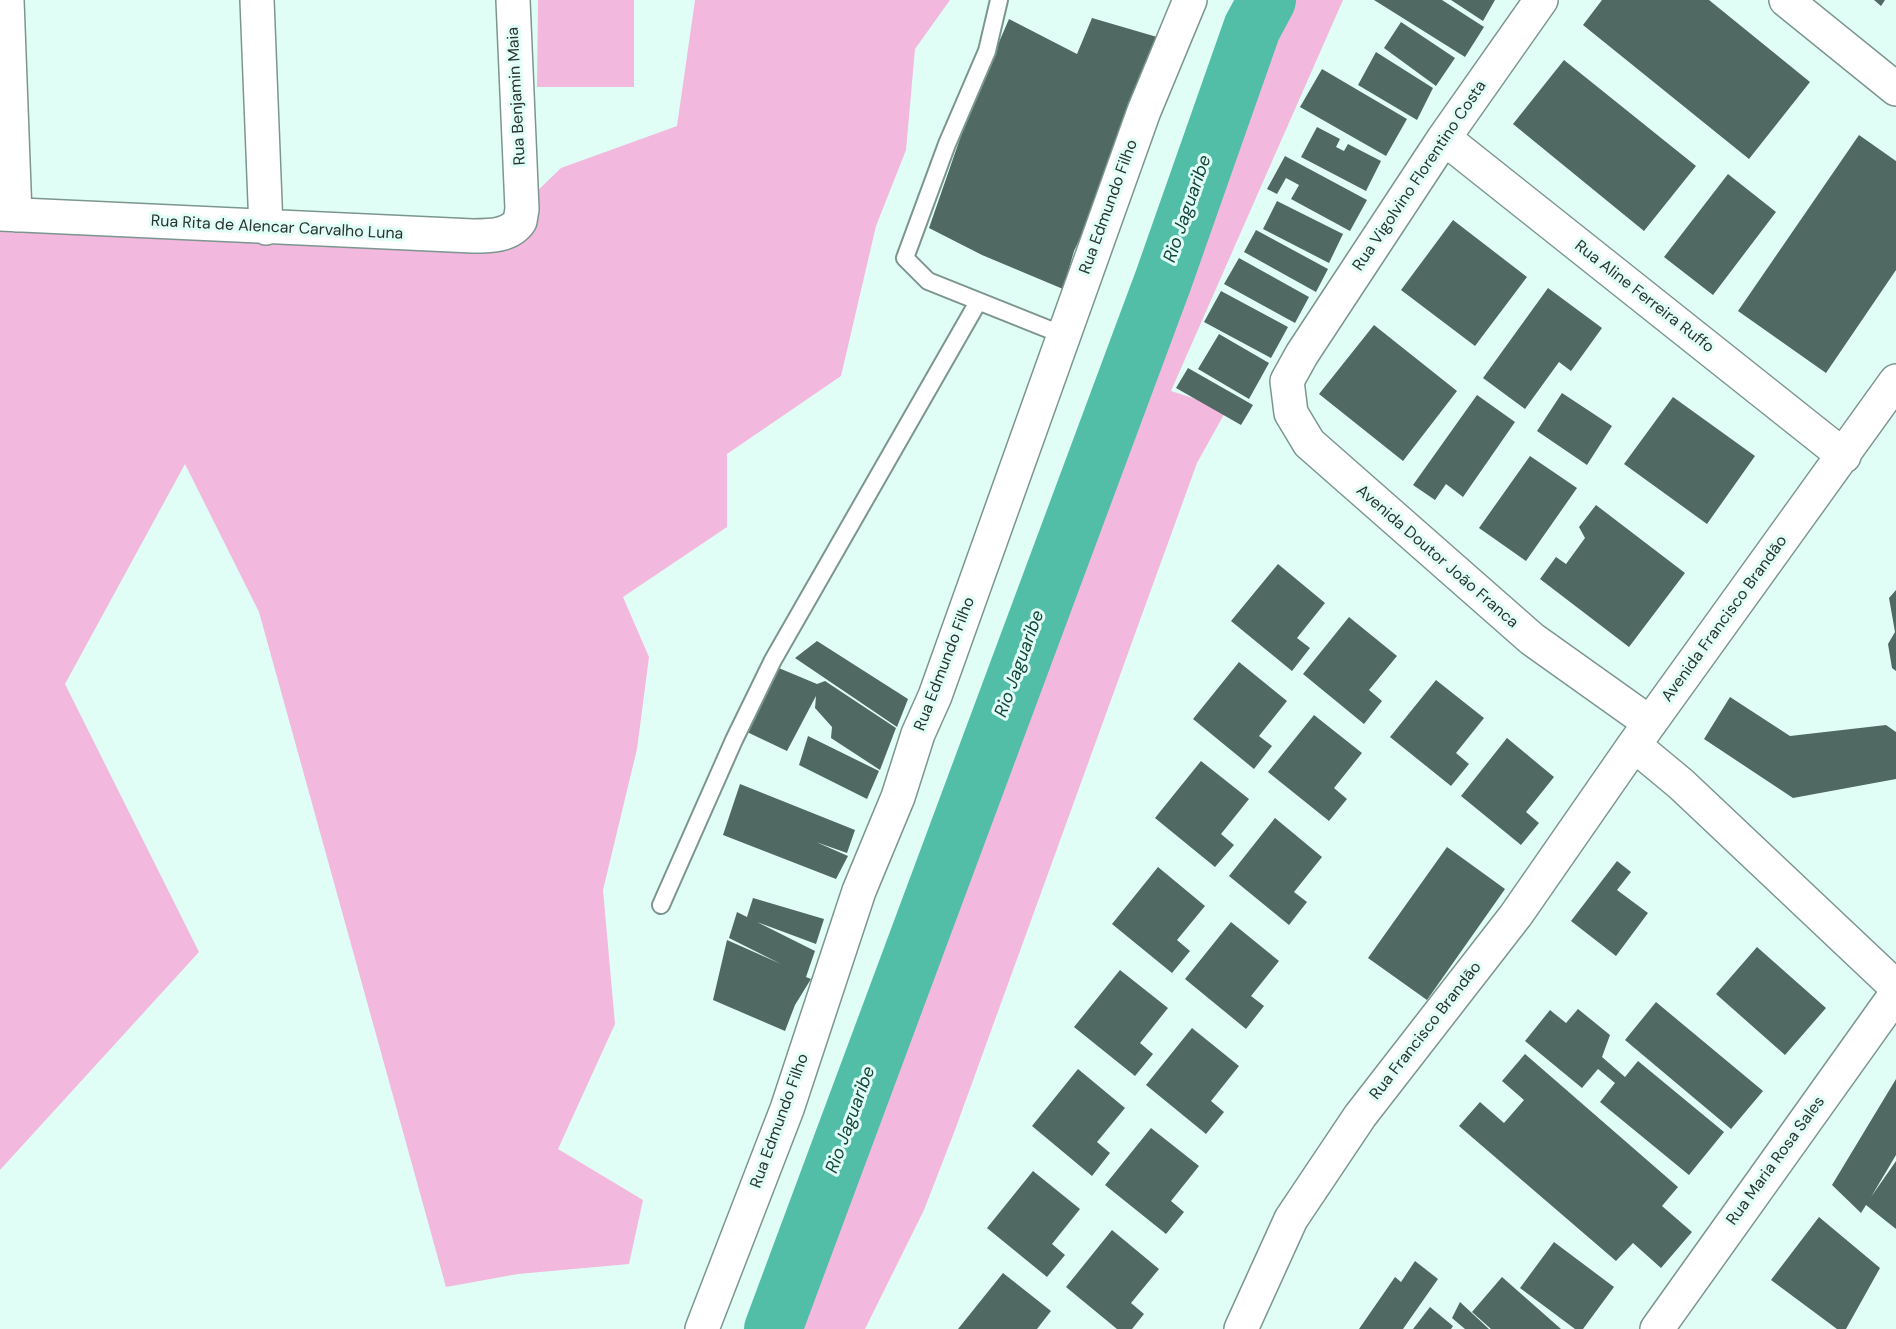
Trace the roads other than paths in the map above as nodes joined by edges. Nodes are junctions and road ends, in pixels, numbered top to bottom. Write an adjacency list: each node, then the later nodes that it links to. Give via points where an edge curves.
1 (7, 0): 11 (street)
2 (257, 0): 12 (street)
3 (513, 0): 10 (street, Rua Benjamin Maia)
4 (999, 0): 13 (lane, via 987,51 905,258 928,281)
5 (1190, 0): 14 (street, Rua Edmundo Filho, via 1144,111)
6 (1541, 0): 9 (street, Rua Vigolvino Florentino Costa)
7 (1786, 0): 8 (street)
8 (1896, 89)
9 (1444, 138): 15 (street, Rua Vigolvino Florentino Costa); 17 (street, Rua Aline Ferreira Ruffo)
10 (521, 192): 12 (street, Rua Rita de Alencar Carvalho Luna, via 520,221 495,236)
11 (8, 215): 12 (street, Rua Rita de Alencar Carvalho Luna)
12 (266, 228)
13 (978, 302): 14 (lane); 19 (lane, via 773,660)
14 (1063, 335): 22 (street, Rua Edmundo Filho, via 898,797 859,891 787,1108)
15 (1302, 354): 18 (street, Avenida Doutor João Franca, via 1287,381 1291,413 1309,443)
16 (1896, 381): 17 (street, Avenida Francisco Brandão)
17 (1844, 456): 18 (street, Avenida Francisco Brandão)
18 (1642, 734): 20 (street, via 1736,836); 23 (street, Rua Francisco Brandão, via 1516,915 1360,1116 1291,1219)
19 (661, 905)
20 (1896, 987)
21 (1896, 994): 24 (street, Rua Maria Rosa Sales)
22 (702, 1329)
23 (1240, 1329)
24 (1657, 1329)

